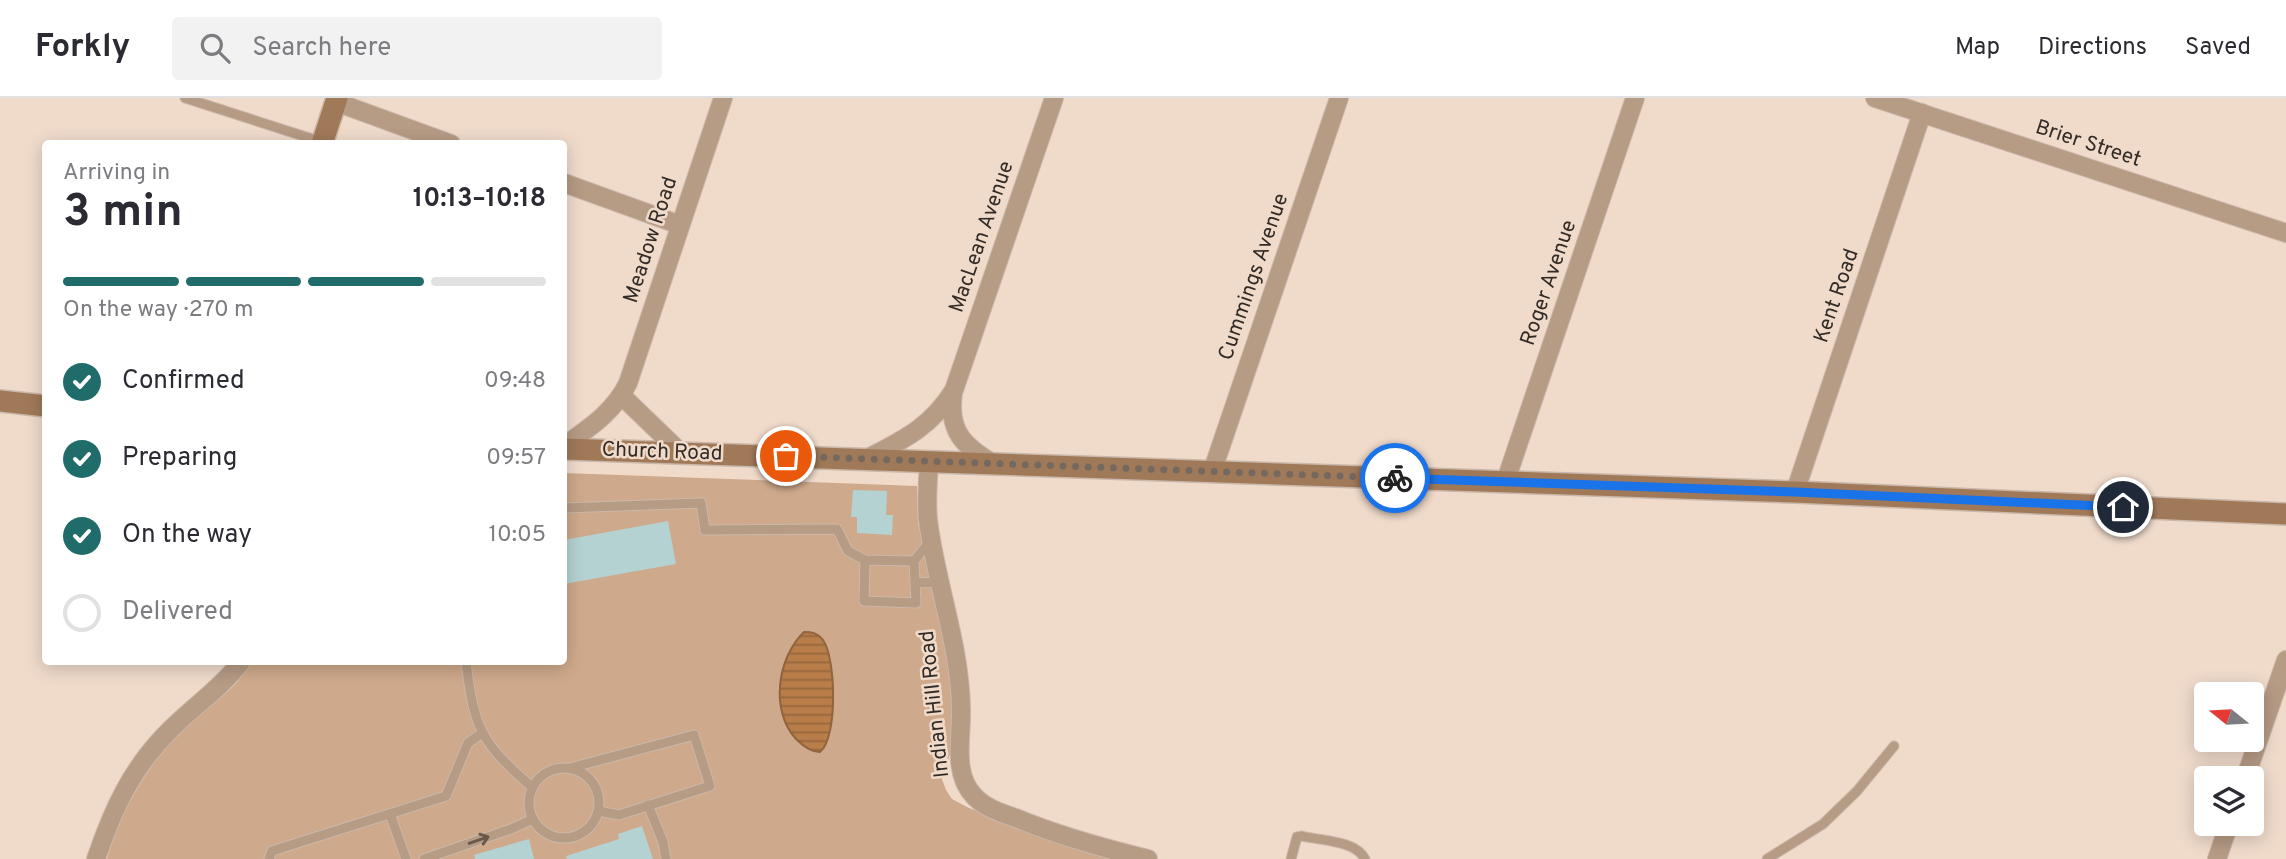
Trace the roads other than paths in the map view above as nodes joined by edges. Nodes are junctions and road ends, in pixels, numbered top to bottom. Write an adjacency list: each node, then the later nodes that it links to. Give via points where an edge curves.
1 (185, 98): 9 (lane)
2 (723, 98): 13 (street, Meadow Road)
3 (1054, 98): 15 (street, MacLean Avenue)
4 (1339, 98): 25 (street, Cummings Avenue)
5 (1635, 98): 26 (street, Roger Avenue)
6 (1875, 98): 8 (street, Brier Street)
7 (336, 100): 10 (street); 11 (street)
8 (1922, 113): 14 (street, Brier Street); 27 (street, Kent Road)
9 (313, 140)
10 (323, 140)
11 (441, 140)
12 (567, 184): 13 (street)
13 (680, 225): 16 (street, Meadow Road)
14 (2286, 233)
15 (954, 390): 22 (street, MacLean Avenue, via 943,408 911,436); 24 (street, MacLean Avenue, via 951,407 957,433)
16 (622, 396): 19 (street, Meadow Road); 21 (street)
17 (0, 401): 18 (street)
18 (42, 406)
19 (567, 445)
20 (567, 447): 21 (street, Church Road)
21 (680, 452): 22 (street, Church Road)
22 (866, 458): 23 (street, Church Road)
23 (929, 462): 24 (street, Church Road); 30 (street, Indian Hill Road)
24 (992, 463): 25 (street, Church Road)
25 (1212, 472): 26 (street, Church Road)
26 (1505, 482): 27 (street, Church Road)
27 (1795, 492): 29 (street, Church Road)
28 (567, 508): 31 (lane, via 701,503 705,530 837,529 848,551)
29 (2286, 514)
30 (931, 540): 32 (lane); 33 (street, Indian Hill Road)
31 (865, 560): 32 (lane); 34 (lane, via 864,601 915,603)
32 (914, 561): 34 (lane)
33 (941, 582): 34 (lane); 53 (street, Indian Hill Road, via 961,707 960,768 973,796 986,806 1048,831)
34 (916, 583)
35 (2286, 660): 40 (street)
36 (239, 665): 48 (street, via 146,756 116,805)
37 (466, 665): 38 (lane)
38 (482, 733): 42 (lane); 45 (lane, via 468,743 446,796)
39 (1894, 746): 56 (lane, via 1823,824)
40 (2249, 766)
41 (570, 768): 42 (lane, via 548,771); 43 (lane, via 694,735 710,786); 44 (lane, via 590,778 599,799)
42 (532, 787): 46 (lane, via 529,809)
43 (648, 805): 44 (lane, via 619,815); 52 (lane)
44 (598, 811): 46 (lane, via 590,827 573,837 554,837)
45 (390, 814): 49 (lane, via 272,851); 50 (lane)
46 (533, 819): 51 (lane, one-way to 46)
47 (2225, 836): 57 (street)
48 (96, 859)
49 (269, 859)
50 (406, 859)
51 (424, 859)
52 (666, 859)
53 (1148, 859)
54 (1291, 859): 55 (lane, via 1294,841 1302,836 1346,845)
55 (1364, 859)
56 (1768, 859)
57 (2217, 859)

